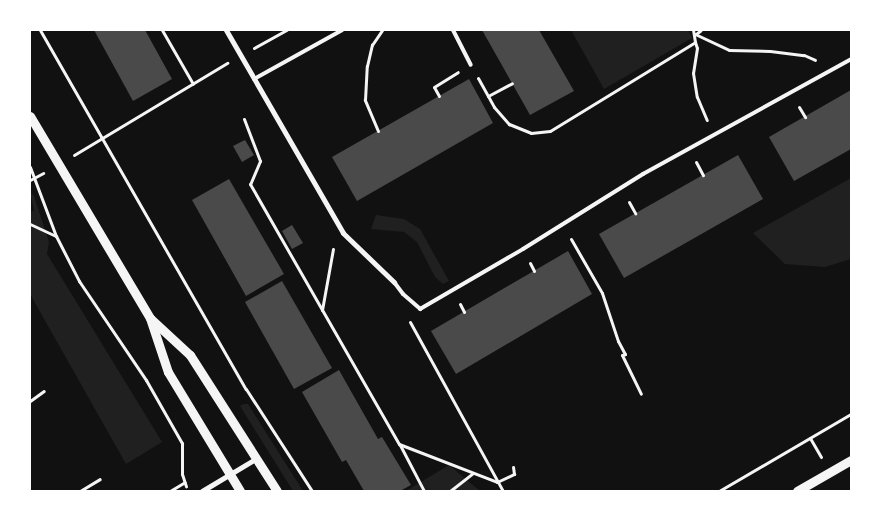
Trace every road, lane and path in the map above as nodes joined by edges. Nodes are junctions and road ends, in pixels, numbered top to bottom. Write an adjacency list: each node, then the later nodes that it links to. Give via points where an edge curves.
1 (40, 30): 26 (path)
2 (162, 30): 19 (path)
3 (226, 30): 17 (street)
4 (286, 30): 12 (path)
5 (342, 30): 17 (lane)
6 (382, 30): 25 (path, via 372,44 365,100)
7 (454, 30): 15 (lane)
8 (693, 30): 10 (path)
9 (702, 30): 10 (path)
10 (695, 34): 11 (path); 16 (path, via 730,50 804,55)
11 (695, 42): 21 (path, via 550,131 531,133 509,124); 24 (path, via 693,73 697,97)
12 (250, 50)
13 (851, 59): 16 (lane)
14 (227, 64): 19 (path)
15 (470, 65): 20 (path, via 434,86); 21 (path)
16 (834, 68): 33 (lane, via 643,174)
17 (254, 78): 38 (street, via 342,233)
18 (512, 83): 21 (path)
19 (193, 84): 26 (path)
20 (439, 96)
21 (488, 96)
22 (30, 116): 43 (street)
23 (244, 119): 41 (path, via 260,161 250,184)
24 (706, 119)
25 (378, 131)
26 (103, 139): 27 (path); 61 (path, via 249,395)
27 (77, 154)
28 (30, 167): 30 (path)
29 (42, 174): 30 (path)
30 (36, 177): 31 (path); 34 (path)
31 (30, 180)
32 (30, 224): 34 (path)
33 (563, 225): 39 (lane, via 420,309); 45 (path, via 602,293 625,354 622,355)
34 (56, 236): 57 (path, via 79,281 146,380 182,443 185,482)
35 (333, 249): 41 (path)
36 (531, 266): 37 (path)
37 (534, 271)
38 (394, 282): 39 (lane)
39 (403, 294): 55 (path, via 400,304)
40 (460, 303): 42 (path)
41 (322, 311): 48 (path)
42 (464, 312)
43 (150, 318): 49 (street, via 190,354); 53 (street, via 168,372)
44 (44, 391): 46 (path)
45 (642, 394)
46 (30, 401)
47 (851, 414): 65 (path)
48 (399, 444): 52 (path); 62 (path)
49 (257, 458): 53 (street); 60 (street)
50 (851, 460): 66 (street)
51 (513, 467): 55 (path, via 514,474)
52 (473, 472): 55 (path); 63 (path)
53 (230, 474): 58 (street); 59 (street)
54 (100, 479): 56 (path)
55 (497, 482): 64 (path)
56 (80, 491)
57 (170, 491)
58 (202, 491)
59 (240, 491)
60 (277, 491)
61 (312, 491)
62 (424, 491)
63 (450, 491)
64 (503, 491)
65 (719, 491)
66 (797, 491)

